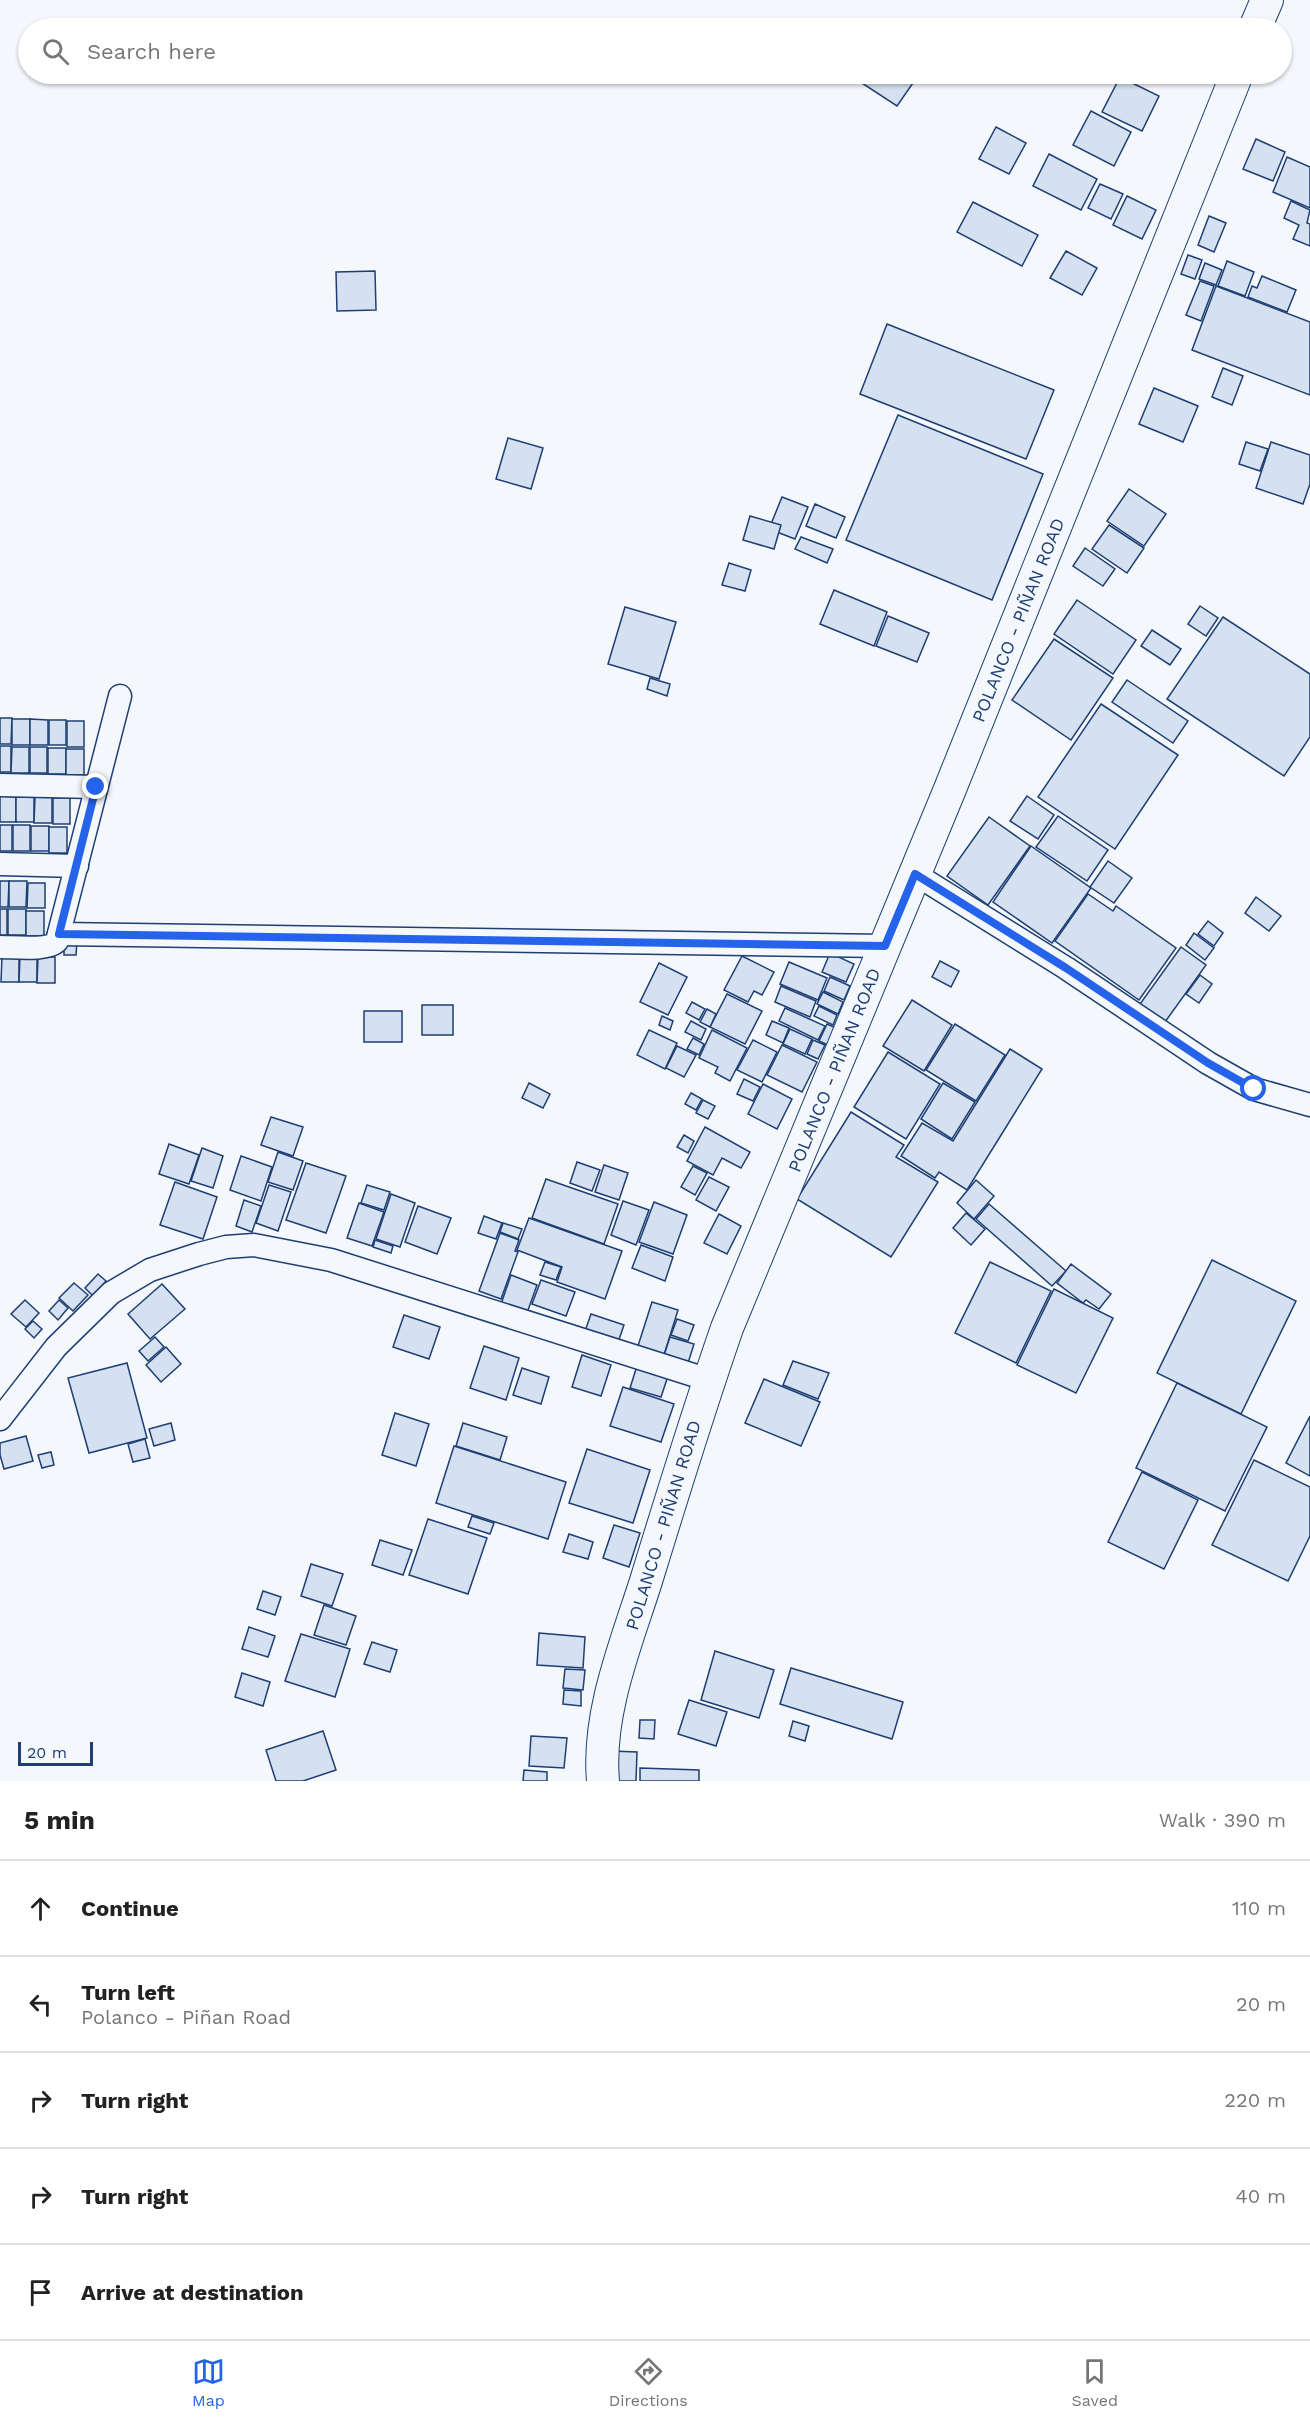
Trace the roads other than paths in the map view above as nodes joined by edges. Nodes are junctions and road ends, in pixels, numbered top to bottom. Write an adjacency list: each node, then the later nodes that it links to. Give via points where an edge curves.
1 (1267, 0): 2 (main road)
2 (1259, 18)
3 (1233, 84): 9 (main road, POLANCO - PIÑAN ROAD)
4 (120, 696): 6 (street)
5 (0, 785): 6 (street)
6 (96, 787): 8 (street)
7 (0, 864): 8 (street)
8 (77, 866): 10 (street)
9 (915, 874): 11 (main road, POLANCO - PIÑAN ROAD); 13 (street, via 1208,1063 1254,1089)
10 (59, 934): 11 (street); 12 (street, via 54,945 46,947)
11 (885, 946): 14 (main road, POLANCO - PIÑAN ROAD)
12 (0, 947)
13 (1310, 1105)
14 (709, 1380): 15 (street, via 332,1260 254,1245 226,1247 150,1270 111,1293 56,1347); 16 (main road, POLANCO - PIÑAN ROAD, via 620,1664 606,1719)
15 (0, 1419)
16 (603, 1781)

